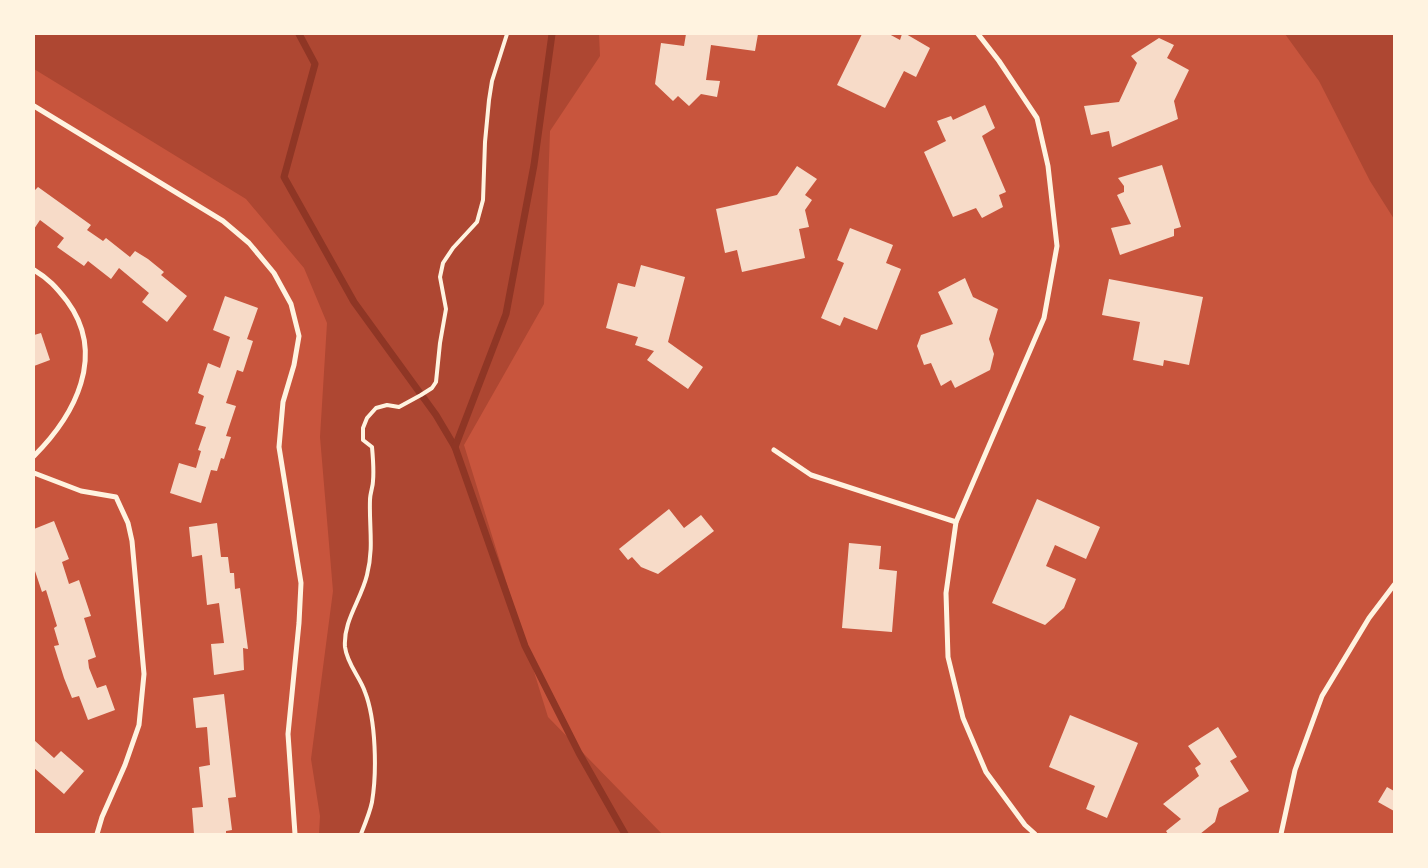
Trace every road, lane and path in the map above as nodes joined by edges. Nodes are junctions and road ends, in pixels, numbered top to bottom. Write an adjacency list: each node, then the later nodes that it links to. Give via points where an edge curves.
1 (507, 34): 12 (lane, via 492,81 483,200 477,222 453,248 443,264 440,277 446,309 436,382 422,395 398,407 376,408 363,428 363,440 372,447 372,550 367,576 351,614 345,649 371,713 375,764 372,802)
2 (978, 34): 8 (street, via 1038,118 1048,166 1057,246 1044,318)
3 (34, 106): 11 (street, via 223,221 249,243 274,273 291,304 299,336 283,402 279,447 301,583 288,734)
4 (34, 270): 6 (street, via 49,278 72,308 80,325 86,362 74,403 52,438)
5 (774, 450): 8 (street, via 811,475)
6 (34, 456)
7 (34, 473): 10 (street, via 81,491 116,498 128,523 132,541 144,674 139,725)
8 (956, 522): 13 (street, via 946,593 948,657 960,709 986,772 1025,825)
9 (1394, 585): 14 (street, via 1369,618 1322,696 1295,770)
10 (97, 834)
11 (295, 834)
12 (361, 834)
13 (1036, 834)
14 (1281, 834)

